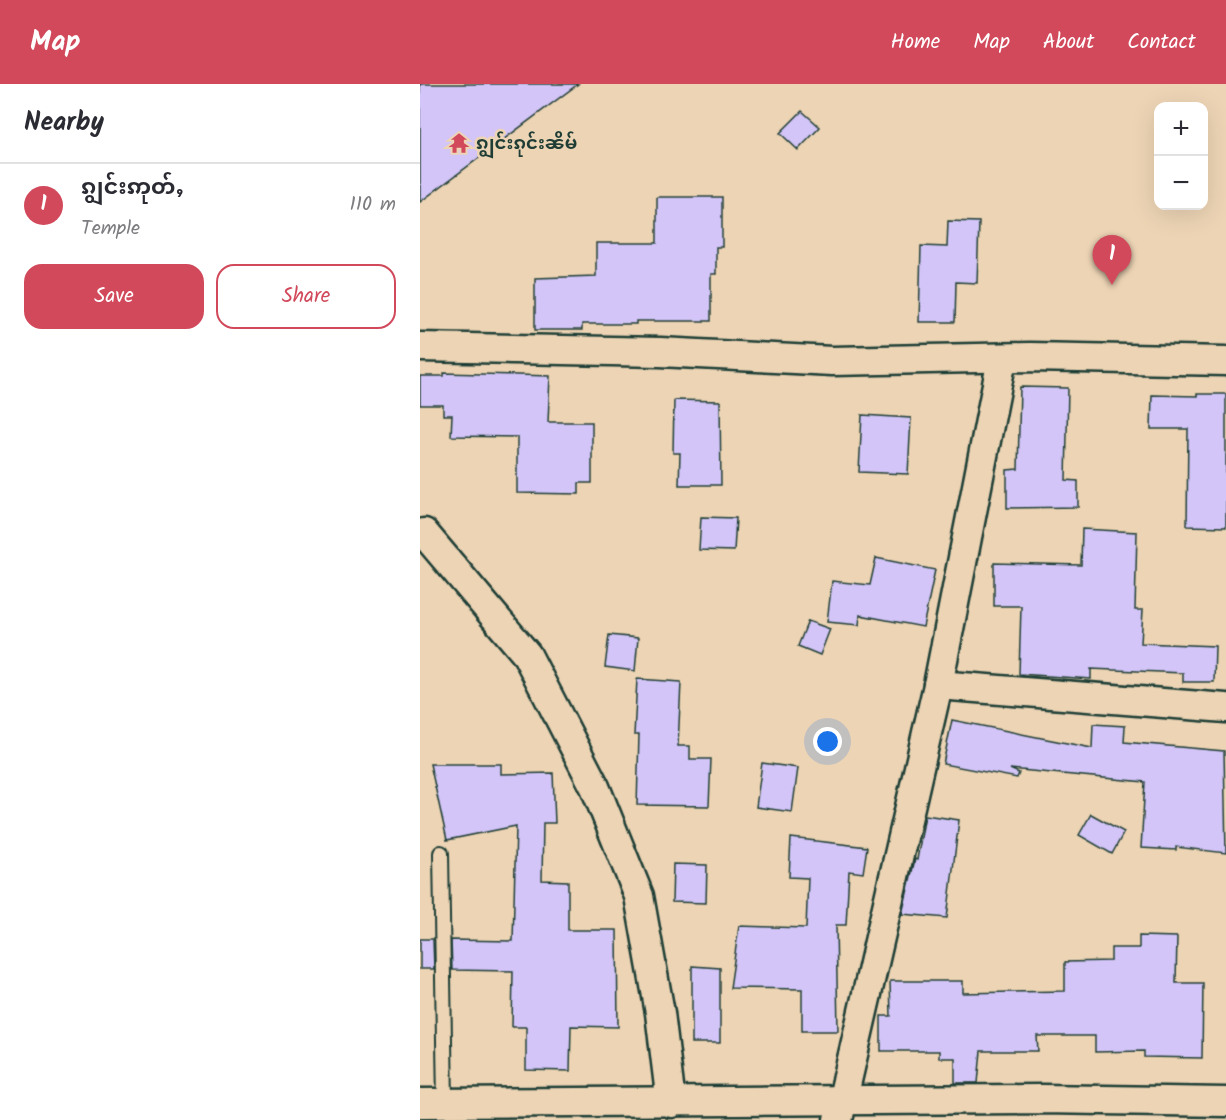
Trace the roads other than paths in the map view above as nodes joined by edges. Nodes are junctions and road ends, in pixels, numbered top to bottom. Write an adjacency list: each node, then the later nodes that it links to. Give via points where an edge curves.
1 (420, 347): 2 (street, via 660,352 832,362)
2 (1002, 359): 3 (street); 5 (street)
3 (1226, 362)
4 (424, 533): 10 (street, via 527,655 595,787 639,896)
5 (938, 685): 6 (street); 11 (street)
6 (1226, 708)
7 (441, 853): 9 (lane)
8 (1226, 1102): 11 (street, via 1042,1100)
9 (432, 1103): 10 (street)
10 (671, 1103): 11 (street)
11 (839, 1111)

